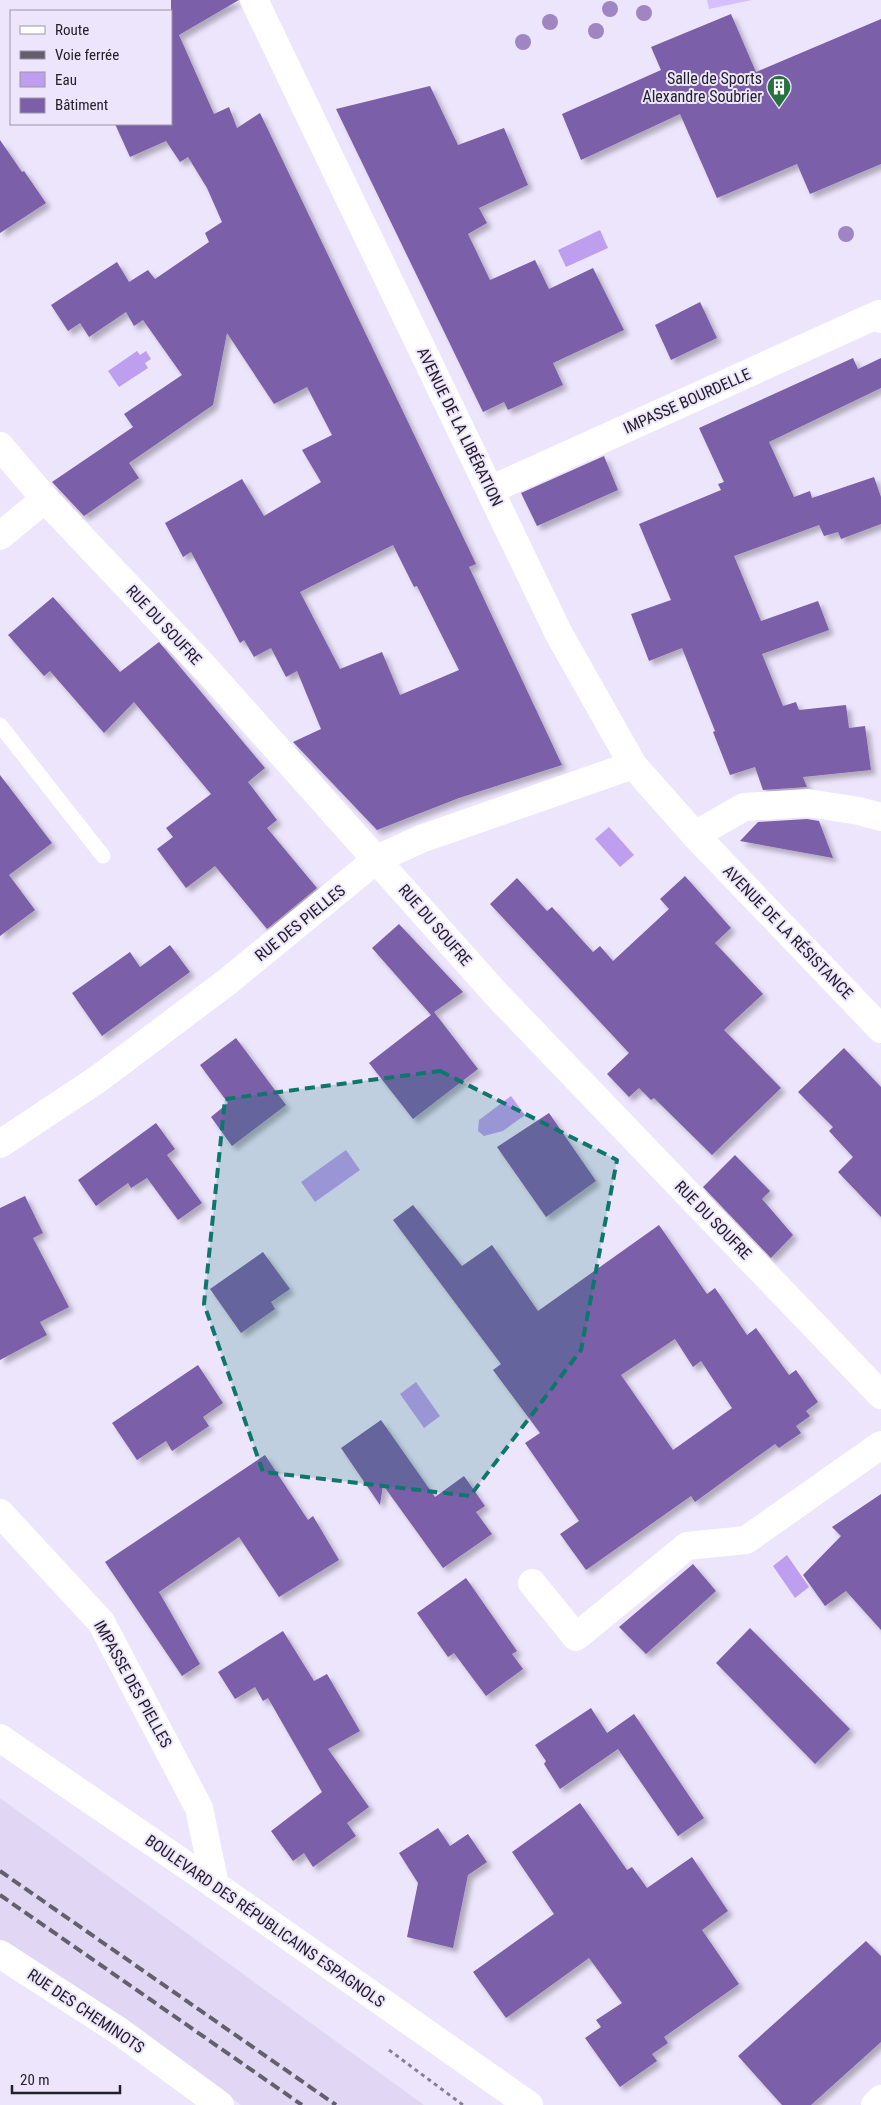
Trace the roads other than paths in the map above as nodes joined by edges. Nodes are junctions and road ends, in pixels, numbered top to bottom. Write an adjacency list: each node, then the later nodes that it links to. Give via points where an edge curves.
1 (254, 0): 4 (street, AVENUE DE LA LIBÉRATION)
2 (881, 319): 4 (street, IMPASSE BOURDELLE, via 879,314)
3 (0, 446): 5 (street, RUE DU SOUFRE)
4 (490, 490): 8 (street, AVENUE DE LA LIBÉRATION, via 559,634)
5 (45, 499): 6 (street); 12 (street, RUE DU SOUFRE, via 206,669)
6 (0, 536)
7 (0, 725): 11 (lane)
8 (632, 765): 10 (street, AVENUE DE LA LIBÉRATION); 12 (street, RUE DES PIELLES, via 421,839)
9 (881, 817): 10 (street, via 808,803 744,807)
10 (695, 835): 13 (street, AVENUE DE LA RÉSISTANCE)
11 (104, 856)
12 (377, 859): 14 (street, RUE DES PIELLES, via 227,982 113,1068); 15 (street, RUE DU SOUFRE, via 497,995)
13 (881, 1029)
14 (0, 1144)
15 (881, 1395)
16 (881, 1445): 18 (street, via 746,1540 687,1546 576,1638)
17 (0, 1513): 20 (street, IMPASSE DES PIELLES, via 101,1622 199,1808)
18 (532, 1583)
19 (0, 1738): 20 (street, BOULEVARD DES RÉPUBLICAINS ESPAGNOLS)
20 (215, 1885): 24 (street, BOULEVARD DES RÉPUBLICAINS ESPAGNOLS)
21 (0, 1954): 23 (street, RUE DES CHEMINOTS, via 119,2031)
22 (881, 2100): 25 (street)
23 (220, 2105)
24 (529, 2105)
25 (875, 2105)

